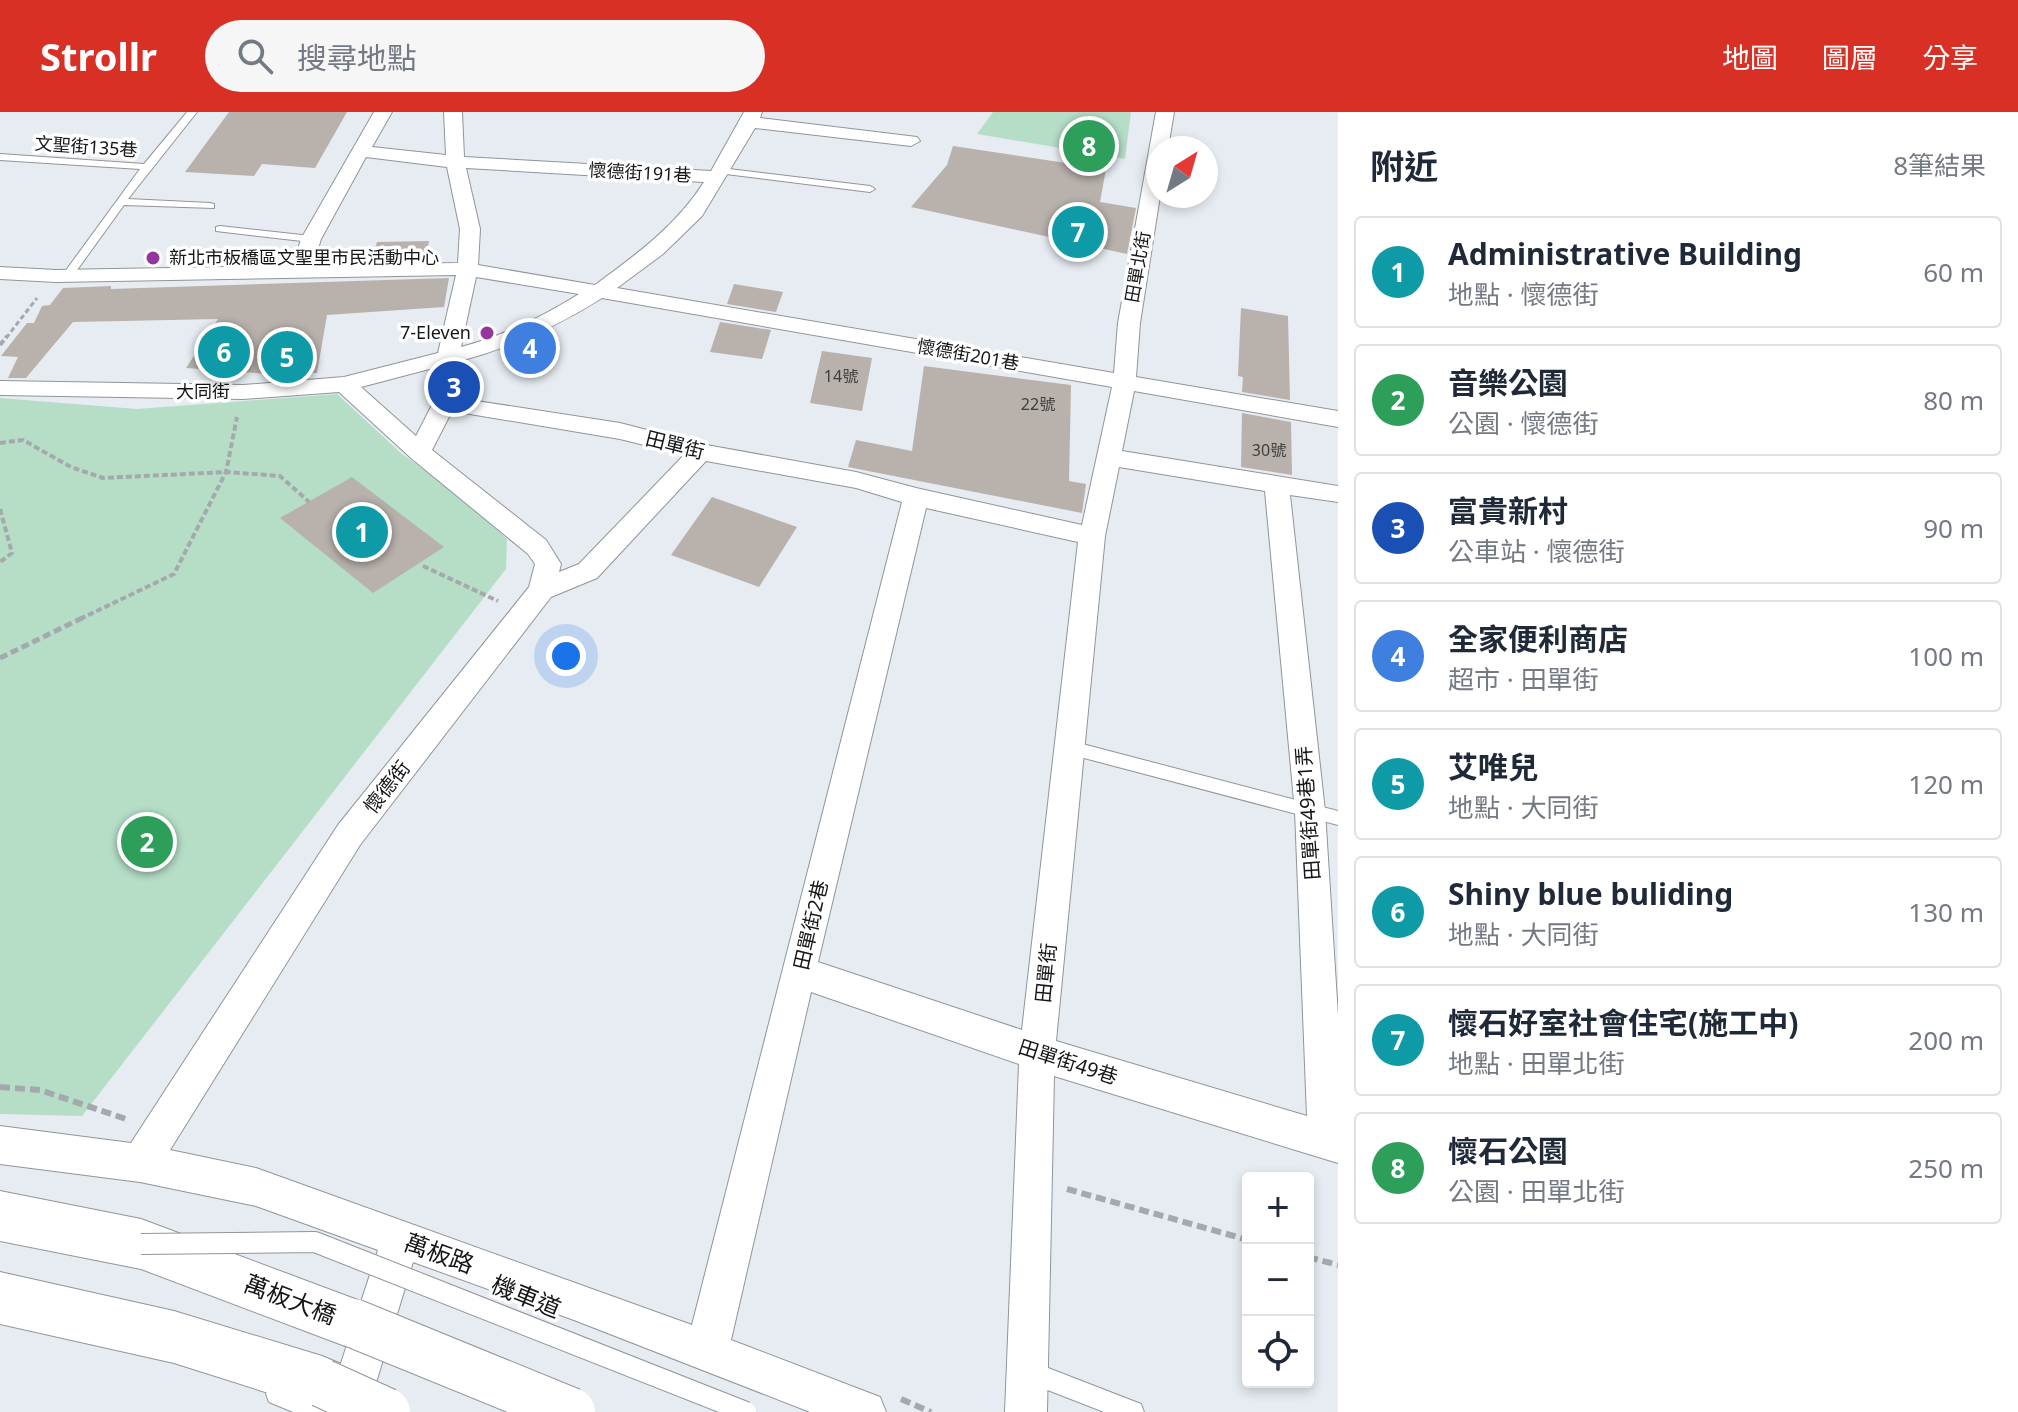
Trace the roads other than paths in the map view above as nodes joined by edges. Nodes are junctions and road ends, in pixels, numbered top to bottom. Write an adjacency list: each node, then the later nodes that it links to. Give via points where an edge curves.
1 (192, 112): 11 (lane, 文聖街135巷)
2 (383, 112): 8 (street)
3 (453, 112): 10 (street)
4 (1165, 112): 6 (street, 田單北街)
5 (751, 117): 7 (street); 12 (street, 大同街)
6 (1161, 136)
7 (911, 141)
8 (360, 151): 10 (street); 18 (street)
9 (0, 157): 11 (lane, 文聖街135巷)
10 (455, 162): 12 (street, 懷德街191巷); 19 (street, via 470,229)
11 (147, 167): 14 (lane)
12 (718, 174): 13 (lane, 懷德街191巷); 23 (street, 大同街, via 695,212 656,250)
13 (870, 189)
14 (121, 202): 15 (lane); 22 (lane)
15 (210, 206)
16 (1148, 208): 25 (street, 田單北街)
17 (220, 229): 18 (lane)
18 (311, 239): 20 (street)
19 (468, 269): 20 (street, 懷德街201巷); 23 (street, 懷德街201巷); 24 (street, via 451,336)
20 (302, 270): 22 (street, 懷德街201巷)
21 (0, 273): 22 (street, 懷德街201巷)
22 (62, 276)
23 (598, 292): 24 (street, 大同街, via 536,328); 25 (street, 懷德街201巷)
24 (451, 358): 26 (street, 大同街); 28 (street)
25 (1124, 382): 29 (street, 懷德街201巷); 32 (street, 田單街)
26 (344, 384): 27 (street, 大同街, via 243,392); 30 (street)
27 (0, 388)
28 (445, 403): 30 (street); 31 (street, 田單街, via 620,431)
29 (1338, 419)
30 (419, 452): 37 (street, via 537,547 548,564)
31 (701, 452): 35 (street, 田單街, via 856,480); 37 (street, via 588,571)
32 (1108, 457): 33 (street); 36 (street, 田單街)
33 (1277, 484): 34 (street); 39 (street, 田單街49巷1弄)
34 (1338, 494)
35 (916, 497): 36 (street, 田單街); 40 (street, 田單街2巷)
36 (1092, 536): 38 (street, 田單街)
37 (533, 601): 44 (street, 懷德街, via 349,835)
38 (1071, 748): 39 (lane); 41 (street, 田單街)
39 (1324, 814): 42 (street, 田單街49巷1弄)
40 (801, 972): 41 (street, 田單街49巷); 50 (street, 田單街2巷)
41 (1037, 1053): 42 (street, 田單街49巷); 51 (street, 田單街)
42 (1332, 1143)
43 (0, 1145): 44 (street, 萬板路)
44 (149, 1146): 46 (street, 萬板路)
45 (0, 1216): 47 (street, 萬板大橋)
46 (400, 1240): 50 (street, 萬板路); 53 (street)
47 (141, 1244): 55 (street, 萬板大橋, bridge); 56 (lane, 機車道, bridge, via 315,1242)
48 (0, 1298): 49 (street)
49 (174, 1337): 52 (lane, via 247,1382); 54 (street, bridge, via 322,1383)
50 (708, 1353): 57 (street, 萬板路)
51 (1028, 1371): 58 (street, 田單街); 59 (lane)
52 (321, 1412)
53 (346, 1412)
54 (386, 1412)
55 (571, 1412)
56 (746, 1412)
57 (865, 1412)
58 (1026, 1412)
59 (1133, 1412)

